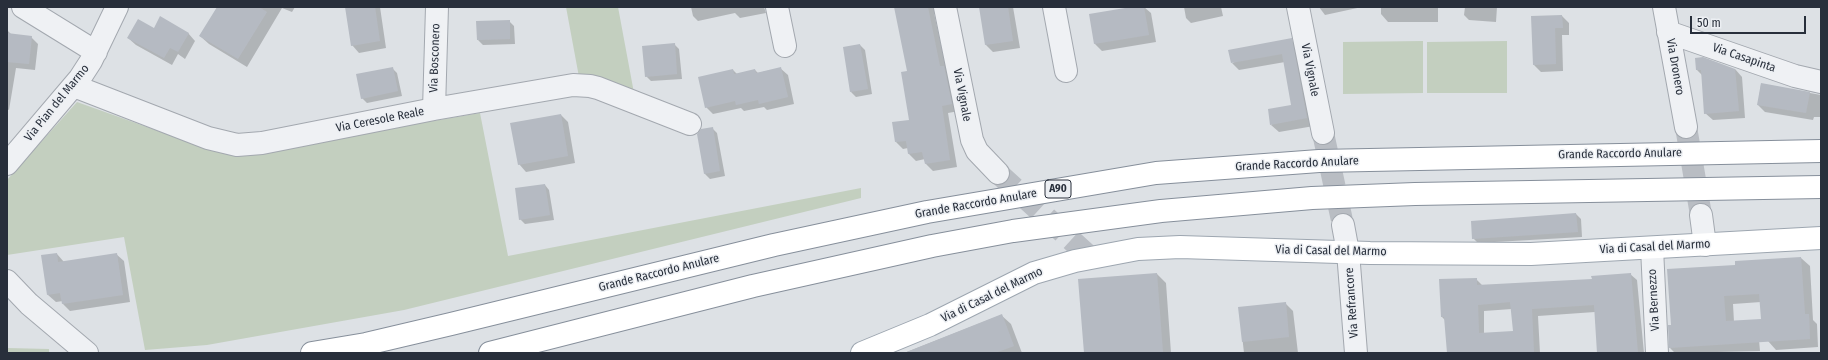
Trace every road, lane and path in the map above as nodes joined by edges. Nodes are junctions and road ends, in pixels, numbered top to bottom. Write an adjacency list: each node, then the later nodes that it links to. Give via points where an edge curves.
1 (22, 7): 11 (street, Via Pian del Marmo)
2 (117, 7): 11 (street)
3 (437, 7): 15 (street, Via Bosconero)
4 (777, 7): 10 (street)
5 (945, 7): 21 (street, Via Vignale, via 972,140 977,151)
6 (1054, 7): 12 (street)
7 (1298, 7): 18 (street, Via Vignale)
8 (1664, 7): 9 (street, Via Dronero)
9 (1668, 32): 13 (street, Via Casapinta, via 1800,78); 17 (street, Via Dronero)
10 (784, 46)
11 (96, 52): 14 (street, Via Pian del Marmo)
12 (1066, 71)
13 (1821, 82)
14 (74, 86): 15 (street, Via Ceresole Reale, via 208,138 237,145 262,143); 20 (street, Via Pian del Marmo)
15 (434, 109): 16 (street, Via Ceresole Reale, via 582,85 598,88)
16 (690, 124)
17 (1686, 127)
18 (1323, 133)
19 (1821, 151): 31 (main road, Grande Raccordo Anulare / A90, via 1319,161 1156,172 927,212 781,243 366,344)
20 (7, 164)
21 (998, 173)
22 (1821, 187): 32 (main road, via 1384,195 1161,211 1013,231 932,246 753,286)
23 (1701, 215): 26 (street)
24 (1343, 225): 28 (street)
25 (1821, 238): 26 (main road, Via di Casal del Marmo)
26 (1705, 244): 27 (main road, Via di Casal del Marmo)
27 (1652, 248): 28 (main road, Via di Casal del Marmo, via 1531,254); 35 (street, Via Bernezzo)
28 (1348, 252): 33 (main road, Via di Casal del Marmo, via 1180,247 1138,249 1075,261 1022,278 962,310); 34 (street, Via Refrancore)
29 (7, 281): 30 (street, via 29,304)
30 (87, 353)
31 (312, 353)
32 (490, 353)
33 (862, 353)
34 (1356, 353)
35 (1657, 353)

